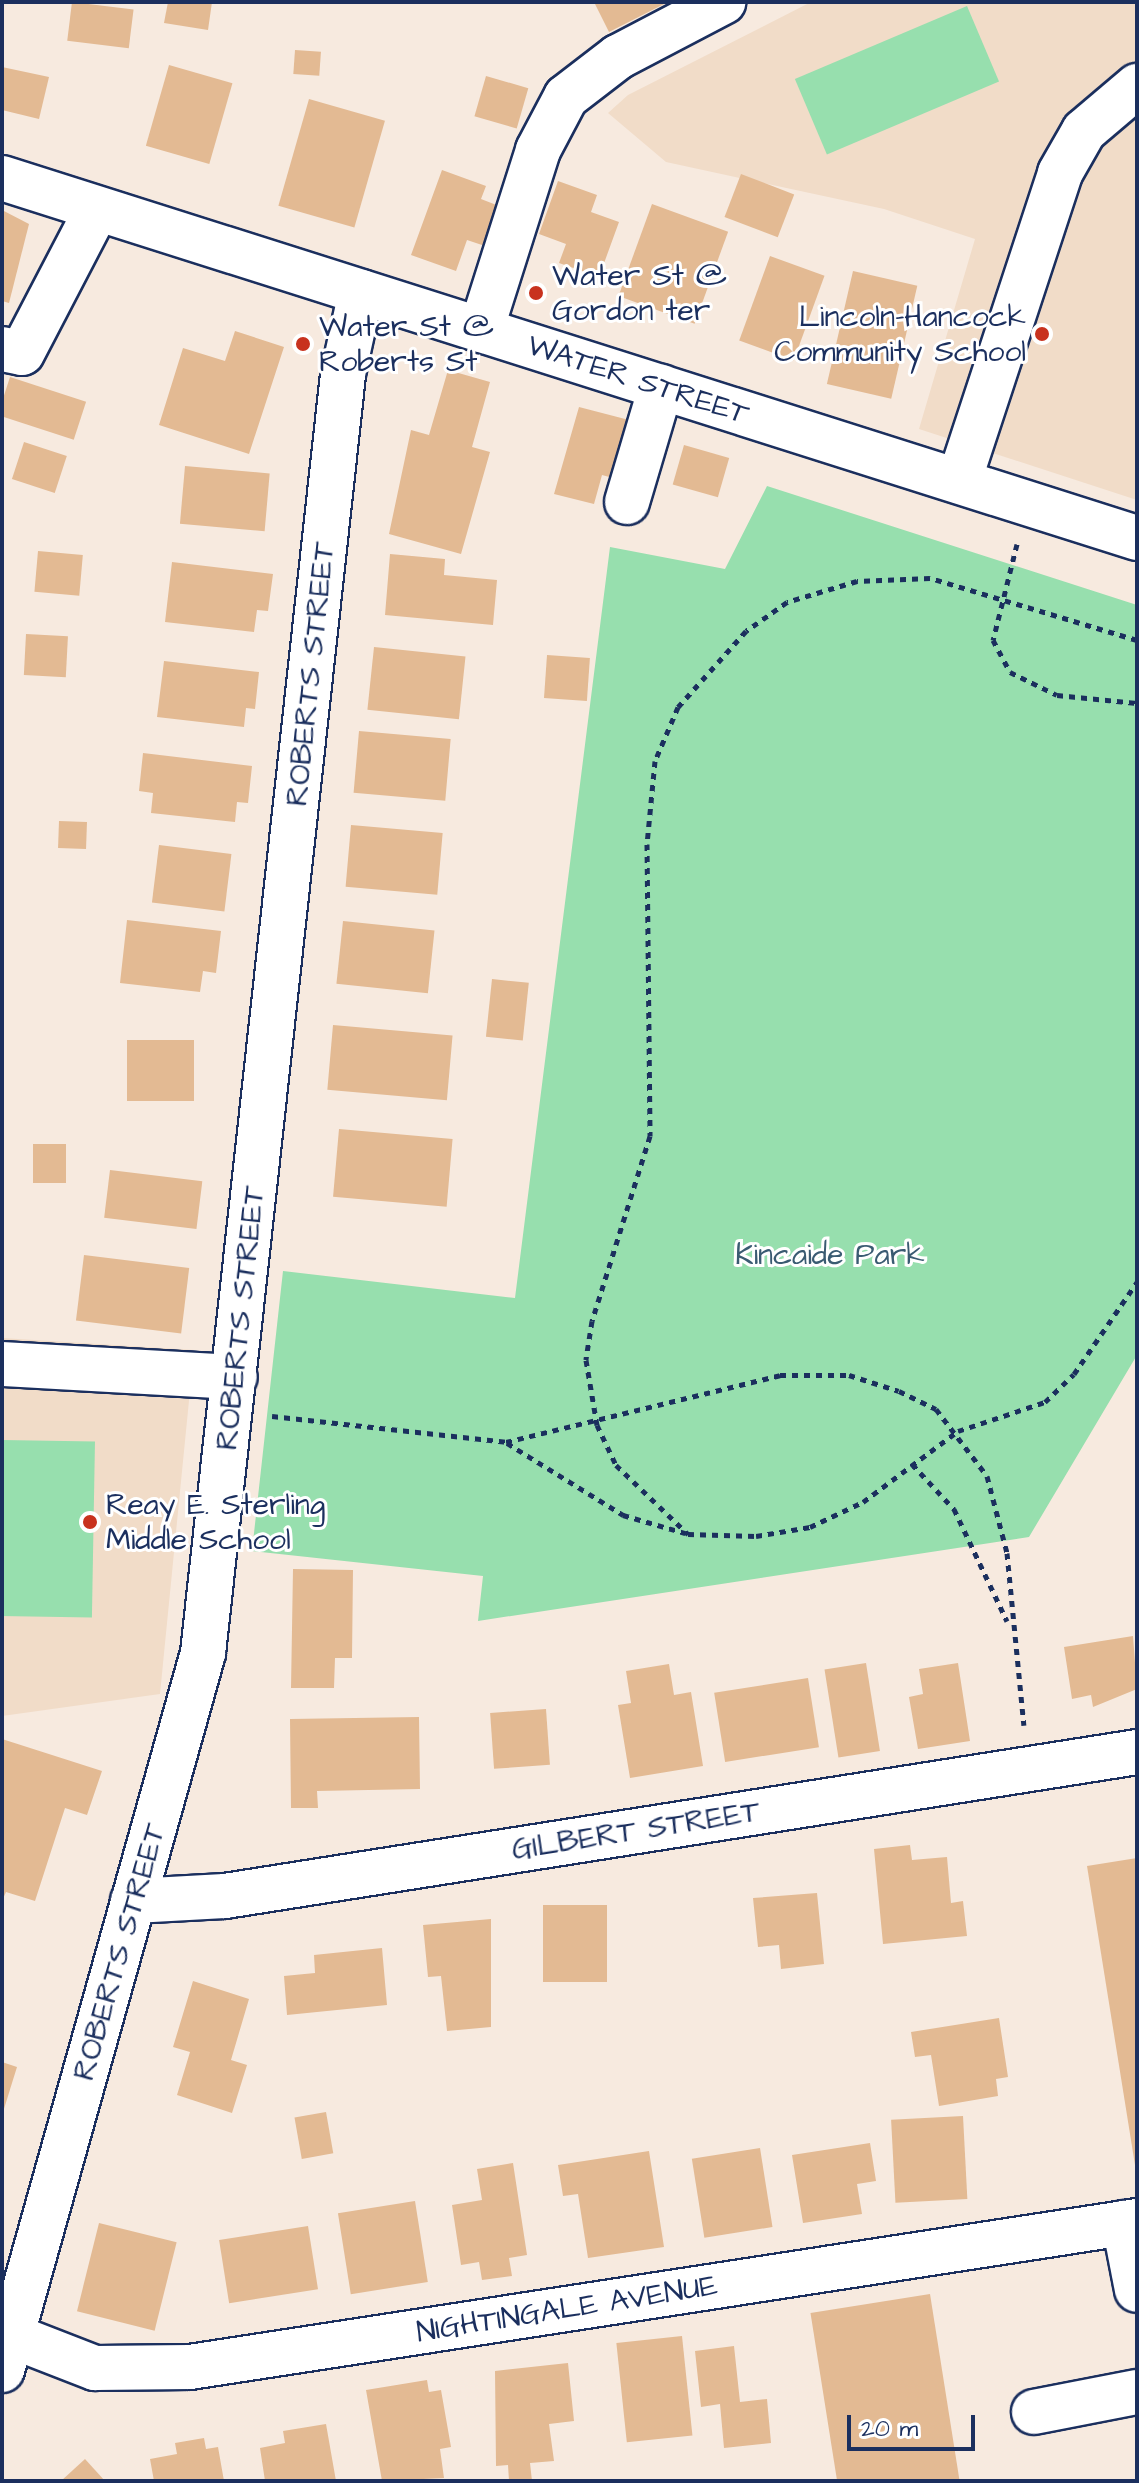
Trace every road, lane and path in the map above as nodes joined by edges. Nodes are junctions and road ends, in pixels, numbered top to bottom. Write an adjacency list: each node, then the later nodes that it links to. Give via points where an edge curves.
1 (723, 2): 6 (street, via 618,57 566,97 538,150)
2 (1137, 86): 9 (street, via 1084,131 1060,173)
3 (2, 178): 4 (street, WATER STREET)
4 (97, 209): 5 (street, WATER STREET); 7 (street, via 22,353)
5 (361, 292): 6 (street, WATER STREET); 18 (street, ROBERTS STREET, via 343,374)
6 (481, 330): 8 (street, WATER STREET)
7 (2, 349)
8 (661, 387): 9 (street, WATER STREET); 10 (street)
9 (959, 481): 12 (street, WATER STREET)
10 (627, 502)
11 (1020, 535): 13 (path)
12 (1137, 538)
13 (1002, 595): 14 (path); 15 (path, via 993,640 1010,672 1057,695); 19 (path, via 930,578 857,581 787,602 746,631 678,707 655,761 647,844 650,1136 592,1321 586,1360)
14 (1137, 640)
15 (1137, 703)
16 (1137, 1282): 20 (path, via 1074,1374 1045,1402)
17 (2, 1364): 18 (street)
18 (233, 1394): 21 (path); 27 (street, ROBERTS STREET, via 203,1653)
19 (597, 1425): 20 (path, via 780,1375 817,1373 899,1391); 21 (path); 23 (path, via 616,1465)
20 (958, 1431): 22 (path); 24 (path, via 987,1476 1007,1553)
21 (506, 1442): 23 (path, via 623,1515)
22 (912, 1464): 23 (path, via 863,1502 810,1527 756,1536); 24 (path, via 954,1509)
23 (688, 1534)
24 (1009, 1625): 26 (path)
25 (1137, 1752): 26 (street, GILBERT STREET)
26 (1031, 1769): 27 (street, GILBERT STREET, via 225,1896)
27 (133, 1901): 30 (street, ROBERTS STREET)
28 (1131, 2222): 29 (street); 30 (street, NIGHTINGALE AVENUE, via 190,2367 95,2368)
29 (1137, 2290)
30 (5, 2346)
31 (1137, 2392): 32 (street)
32 (1034, 2412)

